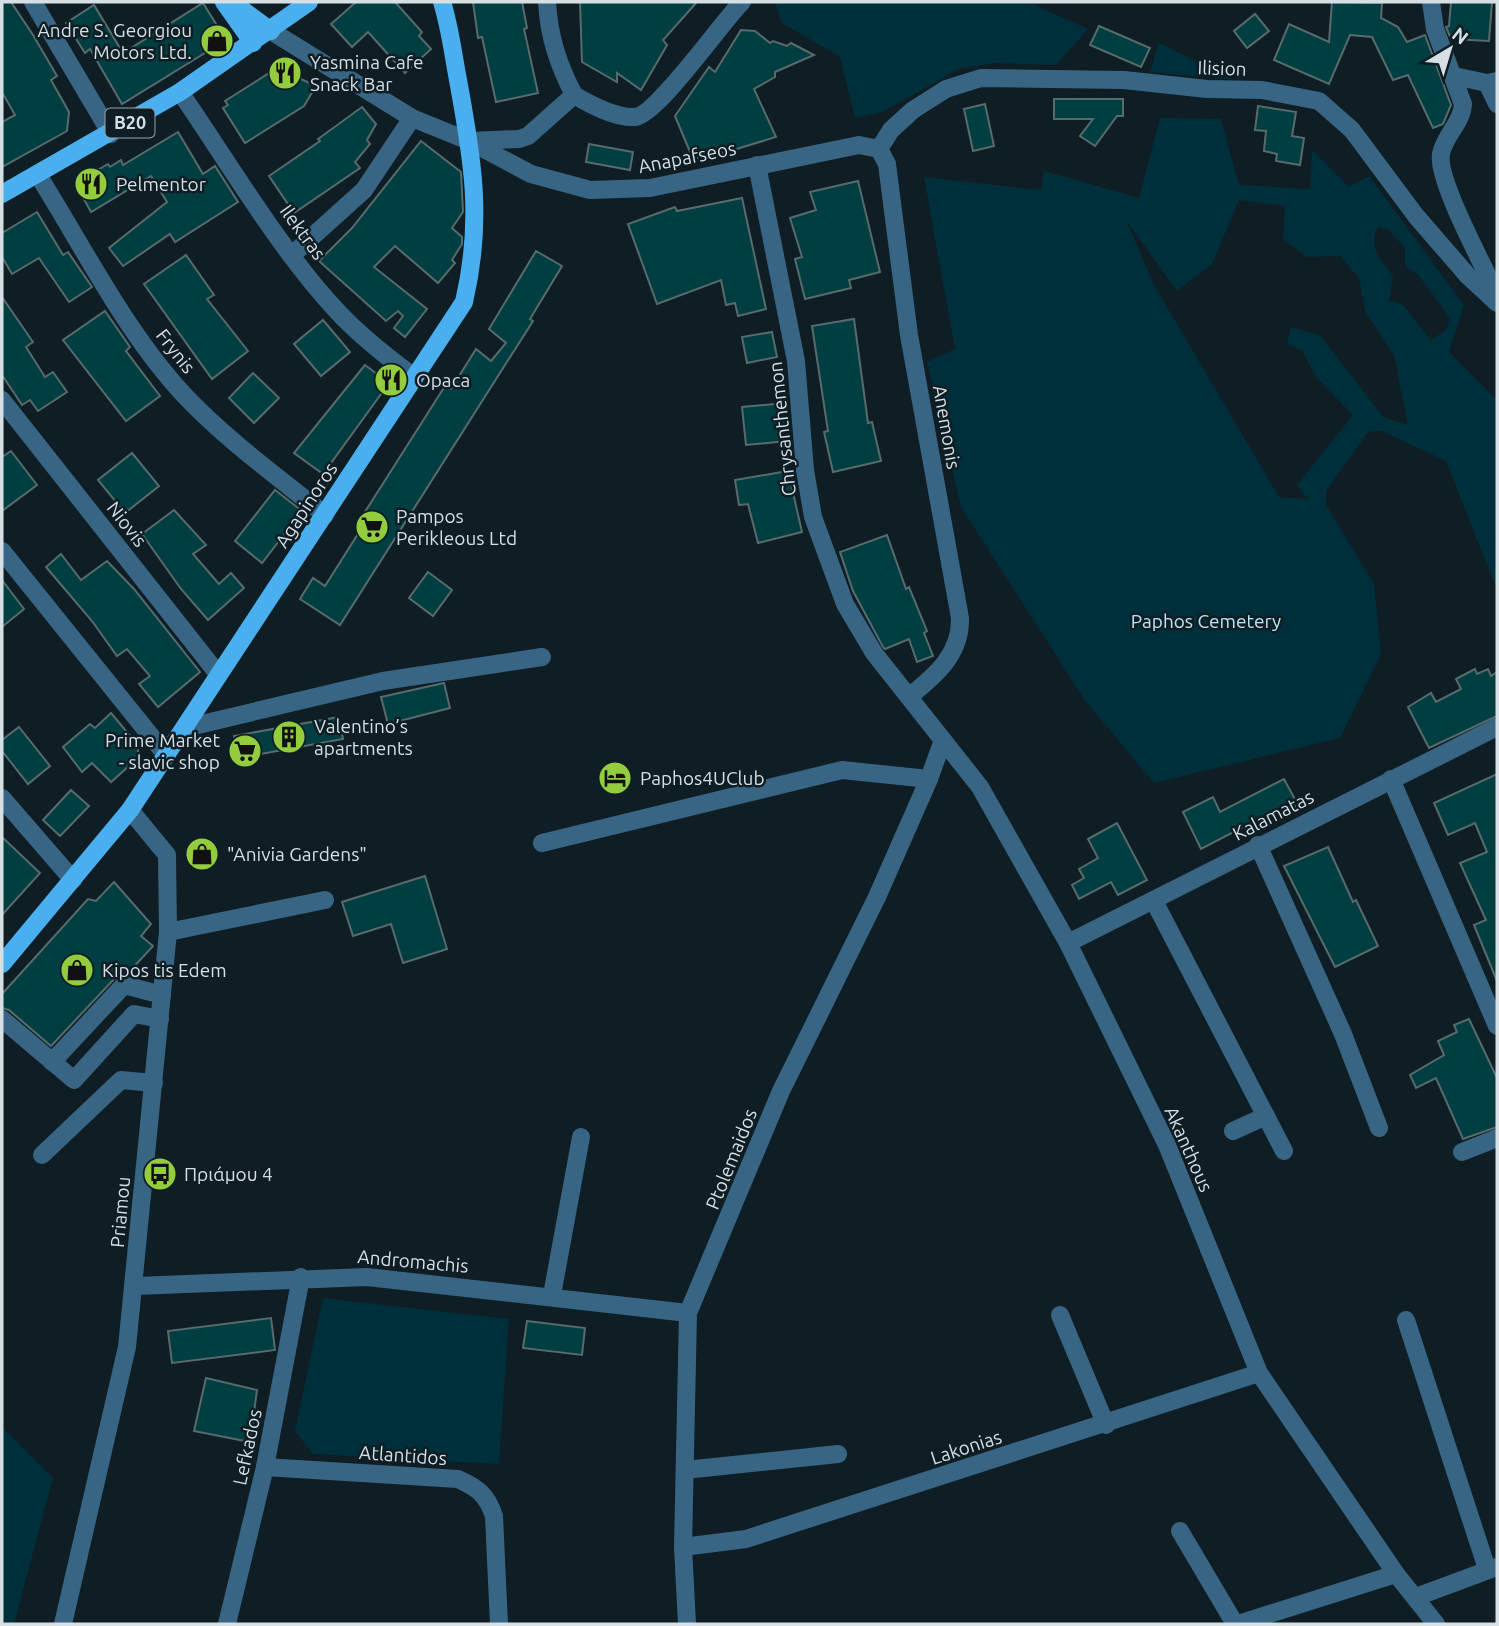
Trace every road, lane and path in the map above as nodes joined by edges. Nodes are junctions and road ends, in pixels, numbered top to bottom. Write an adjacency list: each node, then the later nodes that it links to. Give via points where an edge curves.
1 (33, 2): 17 (street)
2 (224, 2): 10 (main road)
3 (232, 2): 9 (main road)
4 (309, 2): 9 (main road, B20)
5 (547, 2): 14 (street, via 557,62)
6 (742, 2): 14 (street, via 647,113 634,117 597,108)
7 (1431, 2): 11 (street, via 1435,29)
8 (444, 5): 18 (main road, Agapinoros)
9 (271, 31): 10 (main road, B20); 16 (street, Anapafseos)
10 (253, 43): 13 (main road, B20)
11 (1454, 76): 12 (street); 24 (street, via 1463,109 1443,147 1441,171)
12 (1492, 82): 15 (street)
13 (180, 92): 17 (main road, B20); 23 (street, Ilektras)
14 (574, 95): 18 (street, via 528,136)
15 (1497, 104)
16 (412, 118): 18 (street, Anapafseos); 23 (street, via 364,190)
17 (111, 134): 21 (main road, B20)
18 (469, 141): 20 (street, Anapafseos, via 531,174 590,190 650,188); 26 (main road, Agapinoros, via 477,211 471,273 464,302)
19 (879, 149): 20 (street, Anapafseos, via 859,145); 25 (street, Ilision, via 913,110 946,89 981,78 1124,80 1262,90 1319,101 1352,130 1416,216); 32 (street, Anemonis, via 887,164 909,335 960,618 954,651)
20 (757, 165): 32 (street, Chrysanthemon, via 796,361 813,517 845,604 874,653)
21 (38, 175): 22 (main road, B20); 28 (street, Frynis, via 148,352 187,398)
22 (2, 194)
23 (292, 255): 26 (street, Ilektras, via 336,311 379,352)
24 (1497, 295)
25 (1497, 303)
26 (414, 377): 28 (main road, Agapinoros)
27 (2, 400): 31 (street, Niovis)
28 (326, 515): 31 (main road, Agapinoros)
29 (2, 551): 36 (street)
30 (542, 657): 34 (street, via 383,681)
31 (218, 674): 34 (main road, Agapinoros)
32 (911, 696): 35 (street, Chrysanthemon)
33 (1497, 727): 38 (street, Kalamatas)
34 (185, 728): 36 (main road, Agapinoros)
35 (943, 740): 37 (street, Ptolemaidos); 47 (street, Akanthous, via 980,787)
36 (167, 755): 40 (main road, Agapinoros)
37 (929, 779): 41 (street, via 842,770); 66 (street, Ptolemaidos, via 877,897 781,1091)
38 (1391, 779): 42 (street, Kalamatas); 52 (street)
39 (4, 808): 43 (street)
40 (130, 810): 43 (main road, Agapinoros); 46 (street, Priamou, via 167,856)
41 (542, 843)
42 (1258, 845): 45 (street, Kalamatas); 56 (street, via 1343,1034)
43 (73, 880): 48 (main road, Agapinoros)
44 (325, 900): 46 (street)
45 (1154, 901): 47 (street, Kalamatas); 55 (street)
46 (168, 932): 49 (street, Priamou)
47 (1068, 943): 69 (street, Akanthous, via 1167,1145)
48 (2, 964)
49 (162, 995): 51 (street, Priamou); 53 (street, via 124,985)
50 (2, 1019): 53 (street)
51 (160, 1019): 53 (street, via 134,1014 74,1080); 54 (street, Priamou)
52 (1497, 1026)
53 (52, 1062)
54 (153, 1083): 62 (street, via 121,1080); 64 (street, Priamou)
55 (1266, 1116): 57 (street); 60 (street)
56 (1379, 1128)
57 (1233, 1131)
58 (581, 1137): 65 (street)
59 (1497, 1138): 61 (street)
60 (1284, 1151)
61 (1462, 1152)
62 (42, 1155)
63 (301, 1277): 64 (street, Andromachis); 65 (street, Andromachis, via 367,1277); 72 (street, Lefkados)
64 (135, 1286): 79 (street, Priamou, via 127,1347)
65 (552, 1295): 66 (street, Andromachis)
66 (688, 1313): 73 (street, Ptolemaidos)
67 (1060, 1315): 70 (street)
68 (1406, 1320): 76 (street)
69 (1259, 1373): 70 (street, Lakonias); 77 (street, Akanthous)
70 (1106, 1425): 75 (street, Lakonias, via 746,1539)
71 (838, 1454): 73 (street)
72 (265, 1467): 80 (street, Lefkados); 81 (street, Atlantidos, via 458,1479 477,1487 489,1499 494,1516)
73 (685, 1470): 75 (street, Ptolemaidos)
74 (1180, 1531): 83 (street)
75 (683, 1547): 82 (street, Ptolemaidos)
76 (1492, 1568): 78 (street)
77 (1396, 1574): 78 (street, Akanthous); 83 (street)
78 (1416, 1597): 84 (street, Akanthous)
79 (63, 1624)
80 (227, 1624)
81 (499, 1624)
82 (687, 1624)
83 (1237, 1624)
84 (1436, 1624)

